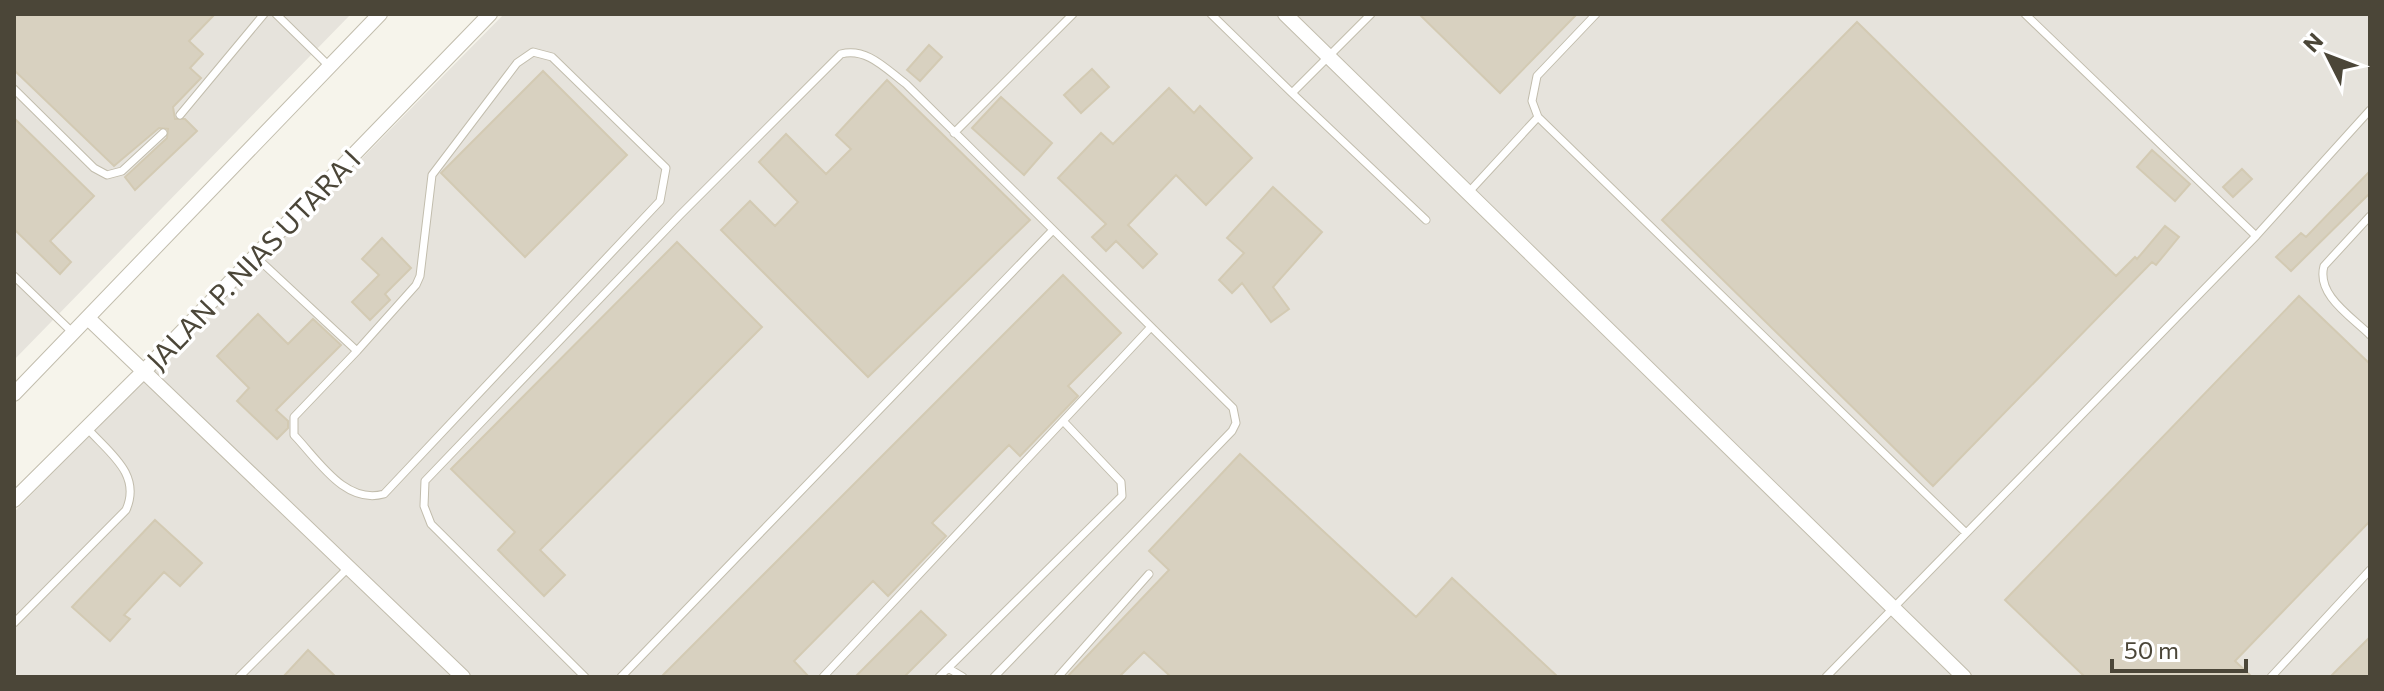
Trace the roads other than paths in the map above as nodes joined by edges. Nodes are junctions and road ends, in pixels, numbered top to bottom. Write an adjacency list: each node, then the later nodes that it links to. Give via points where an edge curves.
1 (264, 14): 16 (lane)
2 (276, 14): 12 (lane)
3 (490, 14): 25 (street, JALAN P. NIAS UTARA I)
4 (1073, 14): 19 (lane)
5 (1211, 14): 14 (lane)
6 (1285, 14): 11 (street)
7 (1371, 14): 11 (lane)
8 (1596, 14): 17 (lane, via 1537,76 1532,101)
9 (2025, 14): 24 (lane)
10 (377, 15): 12 (street)
11 (1329, 57): 14 (lane); 20 (street)
12 (328, 65): 27 (street)
13 (14, 89): 18 (lane, via 107,175 122,171)
14 (1292, 93): 22 (lane)
15 (2370, 110): 24 (lane)
16 (180, 115)
17 (1538, 117): 20 (lane); 37 (lane)
18 (163, 133)
19 (954, 133): 23 (lane); 46 (lane, via 906,84 871,58 859,52 841,54 425,481 424,506 431,524)
20 (1468, 193): 41 (street)
21 (2370, 216): 30 (lane, via 2321,275 2327,293)
22 (1426, 220)
23 (1051, 232): 28 (lane); 47 (lane)
24 (2256, 236): 37 (lane)
25 (255, 257): 31 (lane); 32 (street, JALAN P. NIAS UTARA I)
26 (14, 276): 29 (lane)
27 (89, 319): 29 (street); 32 (street)
28 (1150, 328): 34 (lane); 51 (lane, via 1233,408 1236,423)
29 (74, 334): 33 (street)
30 (2370, 335)
31 (357, 351): 31 (lane, via 420,276 432,175 517,63 533,52 552,57 666,168 660,201 384,494 373,497 344,488 294,435 294,417)
32 (145, 370): 35 (street, JALAN P. NIAS UTARA I); 38 (street)
33 (14, 394)
34 (1065, 423): 43 (lane, via 1121,482 1122,496); 48 (lane)
35 (87, 428): 36 (street, JALAN P. NIAS UTARA I); 42 (lane, via 129,473 133,494 126,510)
36 (14, 500)
37 (1966, 533): 41 (lane)
38 (349, 566): 44 (lane); 45 (street)
39 (2370, 570): 55 (lane)
40 (1149, 574): 52 (lane)
41 (1893, 608): 53 (lane); 54 (street)
42 (14, 623)
43 (948, 668): 49 (lane); 50 (lane)
44 (239, 677)
45 (463, 677)
46 (585, 677)
47 (621, 677)
48 (823, 677)
49 (939, 677)
50 (963, 677)
51 (994, 677)
52 (1058, 677)
53 (1826, 677)
54 (1964, 677)
55 (2271, 677)

